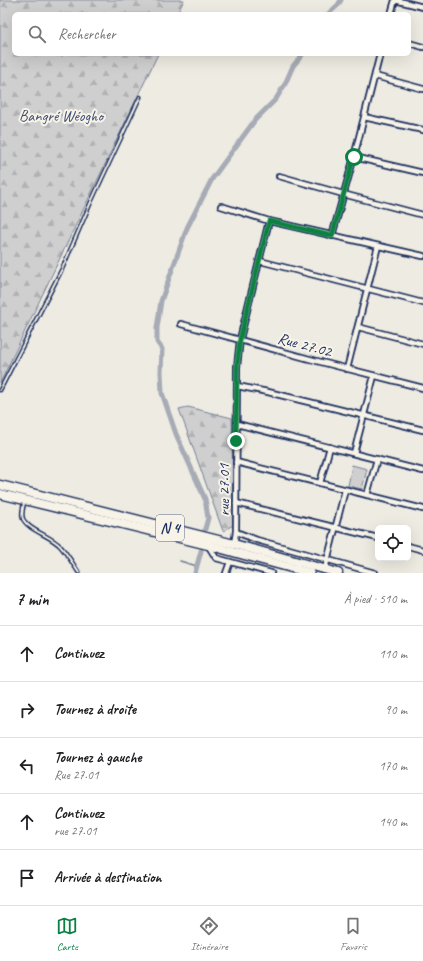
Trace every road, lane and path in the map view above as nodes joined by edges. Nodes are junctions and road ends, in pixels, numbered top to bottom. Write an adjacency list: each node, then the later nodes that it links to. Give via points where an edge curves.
1 (395, 0): 2 (street); 3 (street)
2 (423, 7)
3 (392, 12)
4 (411, 44): 5 (street)
5 (423, 47)
6 (380, 56): 7 (street)
7 (375, 76): 8 (street); 10 (street)
8 (423, 89)
9 (140, 97): 33 (lane, via 62,269)
10 (364, 117): 11 (street); 12 (street)
11 (423, 130)
12 (354, 157): 13 (street); 15 (street)
13 (423, 173)
14 (279, 176): 15 (street)
15 (343, 194): 17 (street); 19 (street)
16 (221, 206): 18 (street)
17 (423, 215)
18 (269, 221): 19 (street); 22 (street)
19 (332, 236): 20 (street)
20 (378, 246): 21 (street); 23 (street)
21 (423, 256)
22 (260, 261): 23 (street); 27 (street)
23 (367, 289): 24 (street); 26 (street)
24 (423, 303)
25 (181, 324): 27 (street, Rue 27.02)
26 (358, 327): 28 (street); 29 (street)
27 (240, 339): 29 (street, Rue 27.02); 31 (street, rue 27.01)
28 (423, 344)
29 (347, 369): 30 (street, Rue 27.02)
30 (374, 376): 32 (street, Rue 27.02); 34 (street)
31 (237, 386): 34 (street); 35 (street, rue 27.01)
32 (423, 388)
33 (0, 390)
34 (364, 416): 36 (street); 38 (street)
35 (237, 424): 37 (street); 40 (street, rue 27.01)
36 (423, 430)
37 (330, 447): 38 (street); 42 (street)
38 (354, 453): 39 (street)
39 (377, 459): 41 (street); 46 (street)
40 (236, 462): 42 (street); 48 (street, rue 27.01)
41 (423, 470)
42 (320, 483): 44 (street)
43 (0, 485): 53 (highway, N 4)
44 (346, 490): 46 (street); 50 (street)
45 (0, 494): 47 (highway, N 4)
46 (367, 495): 49 (street)
47 (25, 500): 54 (highway, N 4); 60 (lane, via 23,518 62,547)
48 (236, 503): 50 (street); 51 (street, rue 27.01)
49 (423, 509)
50 (335, 527): 52 (street); 57 (street)
51 (236, 532): 53 (street, rue 27.01); 57 (street)
52 (375, 537)
53 (234, 544): 59 (highway, N 4)
54 (208, 545): 58 (street, via 216,558); 63 (highway, N 4)
55 (411, 547): 56 (street)
56 (423, 550)
57 (328, 560): 59 (street); 65 (street)
58 (230, 562): 61 (street); 62 (street)
59 (325, 569): 64 (highway, N 4)
60 (79, 573)
61 (226, 573)
62 (271, 573)
63 (310, 573)
64 (338, 573)
65 (375, 573)

